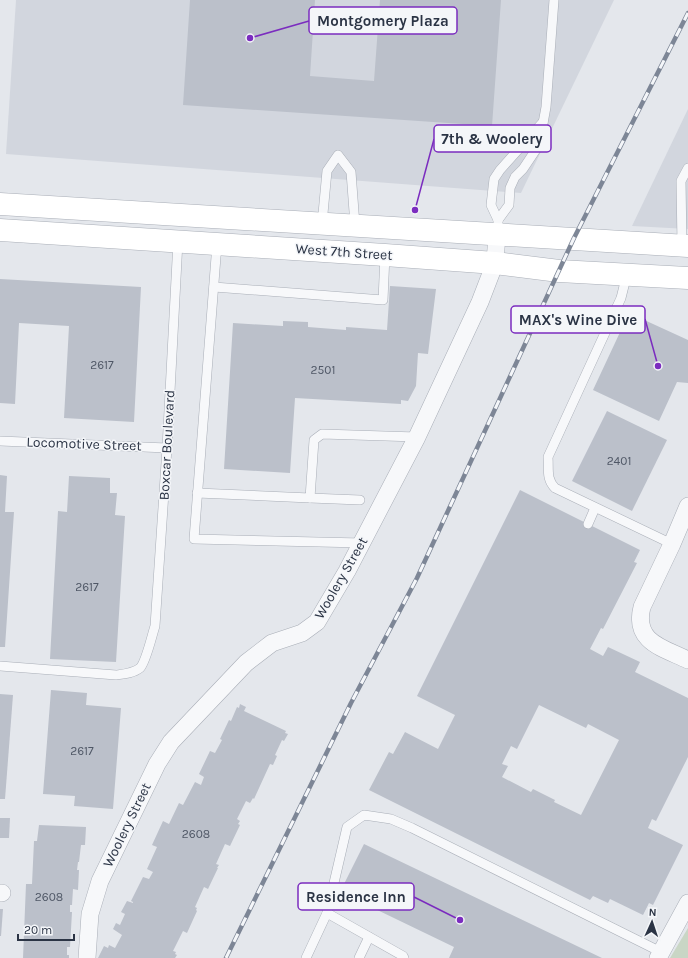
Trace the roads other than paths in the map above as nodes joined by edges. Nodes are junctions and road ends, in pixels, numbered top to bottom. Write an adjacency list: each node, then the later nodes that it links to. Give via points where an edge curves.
1 (554, 0): 2 (lane)
2 (543, 122): 7 (lane, via 539,145 515,177 510,188 508,205); 7 (lane, via 494,180 491,205)
3 (688, 168): 11 (lane, via 682,181)
4 (0, 204): 5 (main road, West 7th Street)
5 (322, 224): 6 (main road, West 7th Street); 6 (lane, via 327,171 338,155 352,172)
6 (355, 226): 7 (main road, West 7th Street)
7 (498, 227): 11 (main road, West 7th Street); 13 (street, Woolery Street)
8 (0, 230): 9 (main road, West 7th Street)
9 (178, 241): 10 (main road, West 7th Street); 19 (lane, Boxcar Boulevard)
10 (217, 244): 12 (main road, West 7th Street); 16 (lane)
11 (685, 245)
12 (385, 254): 13 (main road, West 7th Street); 16 (lane, via 383,300)
13 (495, 263): 14 (main road, West 7th Street, via 559,271); 17 (street, Woolery Street, via 480,302)
14 (627, 274): 15 (main road, West 7th Street); 24 (lane, via 621,298 548,456 551,484)
15 (688, 278)
16 (214, 287): 20 (lane)
17 (417, 437): 21 (lane, via 322,434 314,440); 26 (street, Woolery Street)
18 (0, 441): 19 (lane, Locomotive Street)
19 (167, 448): 29 (lane, Boxcar Boulevard, via 155,626 141,667 116,675)
20 (198, 493): 21 (lane); 26 (lane, via 194,539)
21 (310, 498): 22 (lane)
22 (360, 500)
23 (688, 506): 27 (street)
24 (595, 508): 25 (lane); 27 (lane)
25 (588, 524)
26 (362, 543): 34 (street, Woolery Street, via 316,622 302,633 272,643 246,663 171,742 157,764 100,881 90,914)
27 (672, 544): 28 (street, via 642,607 640,627 652,643)
28 (688, 660)
29 (0, 666)
30 (688, 903): 33 (street)
31 (327, 913): 32 (lane); 33 (lane, via 347,827 364,816 391,819); 35 (lane)
32 (369, 937): 36 (lane); 37 (lane)
33 (659, 955)
34 (87, 958)
35 (306, 958)
36 (359, 958)
37 (404, 958)

